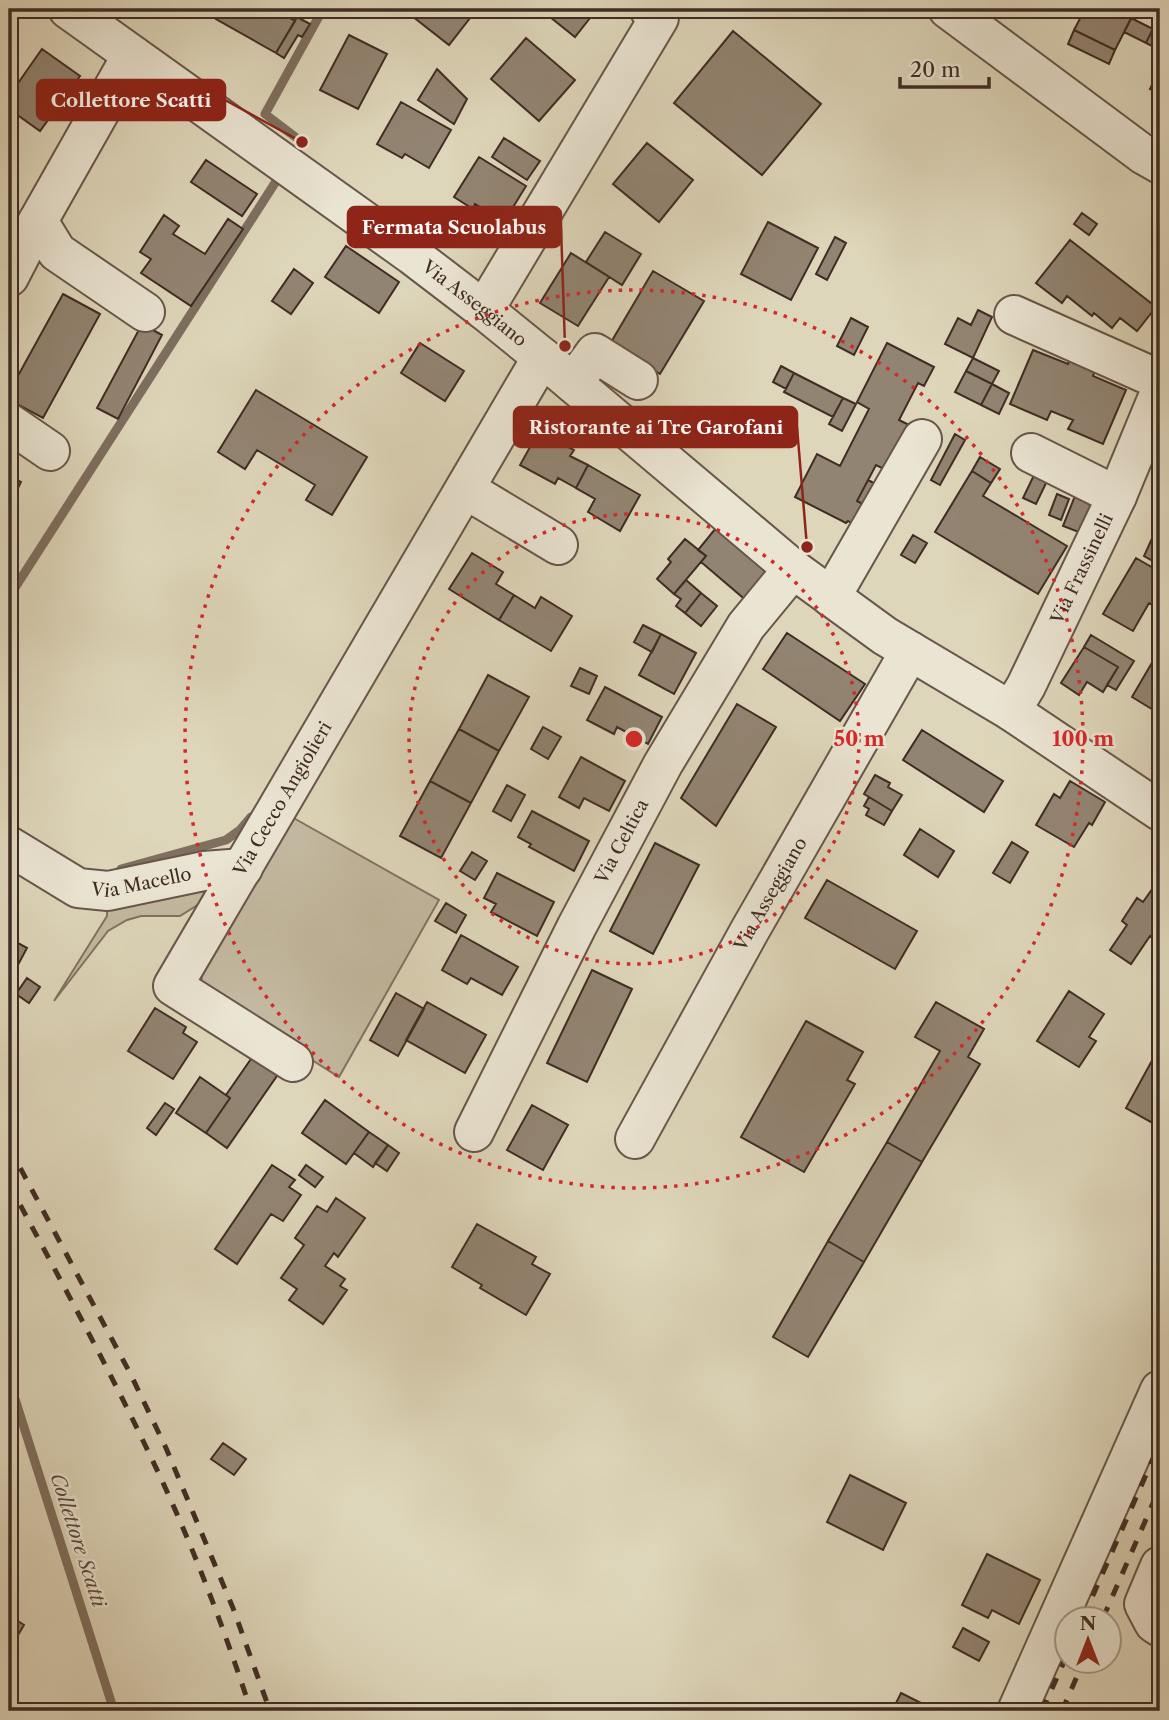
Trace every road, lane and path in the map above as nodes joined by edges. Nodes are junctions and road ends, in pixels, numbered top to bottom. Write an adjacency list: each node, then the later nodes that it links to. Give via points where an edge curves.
1 (68, 9): 4 (street, Via Asseggiano)
2 (649, 9): 8 (street, via 659,18)
3 (948, 9): 5 (street)
4 (132, 55): 6 (street); 8 (street, Via Asseggiano)
5 (1160, 164)
6 (38, 221): 7 (street); 9 (street, via 57,252)
7 (9, 277)
8 (484, 310): 11 (street, Via Asseggiano)
9 (145, 312)
10 (1014, 315): 13 (street)
11 (542, 357): 14 (street, Via Asseggiano); 20 (street, Via Cecco Angiolieri)
12 (638, 380): 14 (street, via 595,353)
13 (1160, 380)
14 (573, 383): 23 (street, Via Asseggiano)
15 (1156, 414): 21 (street, Via Frassinelli)
16 (9, 423): 18 (street)
17 (922, 439): 24 (street)
18 (50, 451)
19 (1031, 453): 21 (street)
20 (465, 489): 22 (street); 29 (street, Via Cecco Angiolieri)
21 (1117, 496): 26 (street, Via Frassinelli)
22 (558, 545)
23 (793, 569): 24 (street, Via Asseggiano); 31 (street, Via Celtica, via 746,625 663,764)
24 (831, 597): 25 (street, Via Asseggiano)
25 (910, 650): 26 (street, Via Asseggiano); 32 (street, Via Asseggiano)
26 (1011, 711): 27 (street, Via Asseggiano)
27 (1160, 811)
28 (9, 846): 29 (street, Via Macello, via 78,888 93,890)
29 (243, 868): 30 (street, Via Cecco Angiolieri, via 173,986)
30 (293, 1062)
31 (474, 1132)
32 (635, 1139)
33 (1160, 1390): 36 (street)
34 (1160, 1566): 35 (street, via 1144,1604)
35 (1160, 1627)
36 (1017, 1711)

